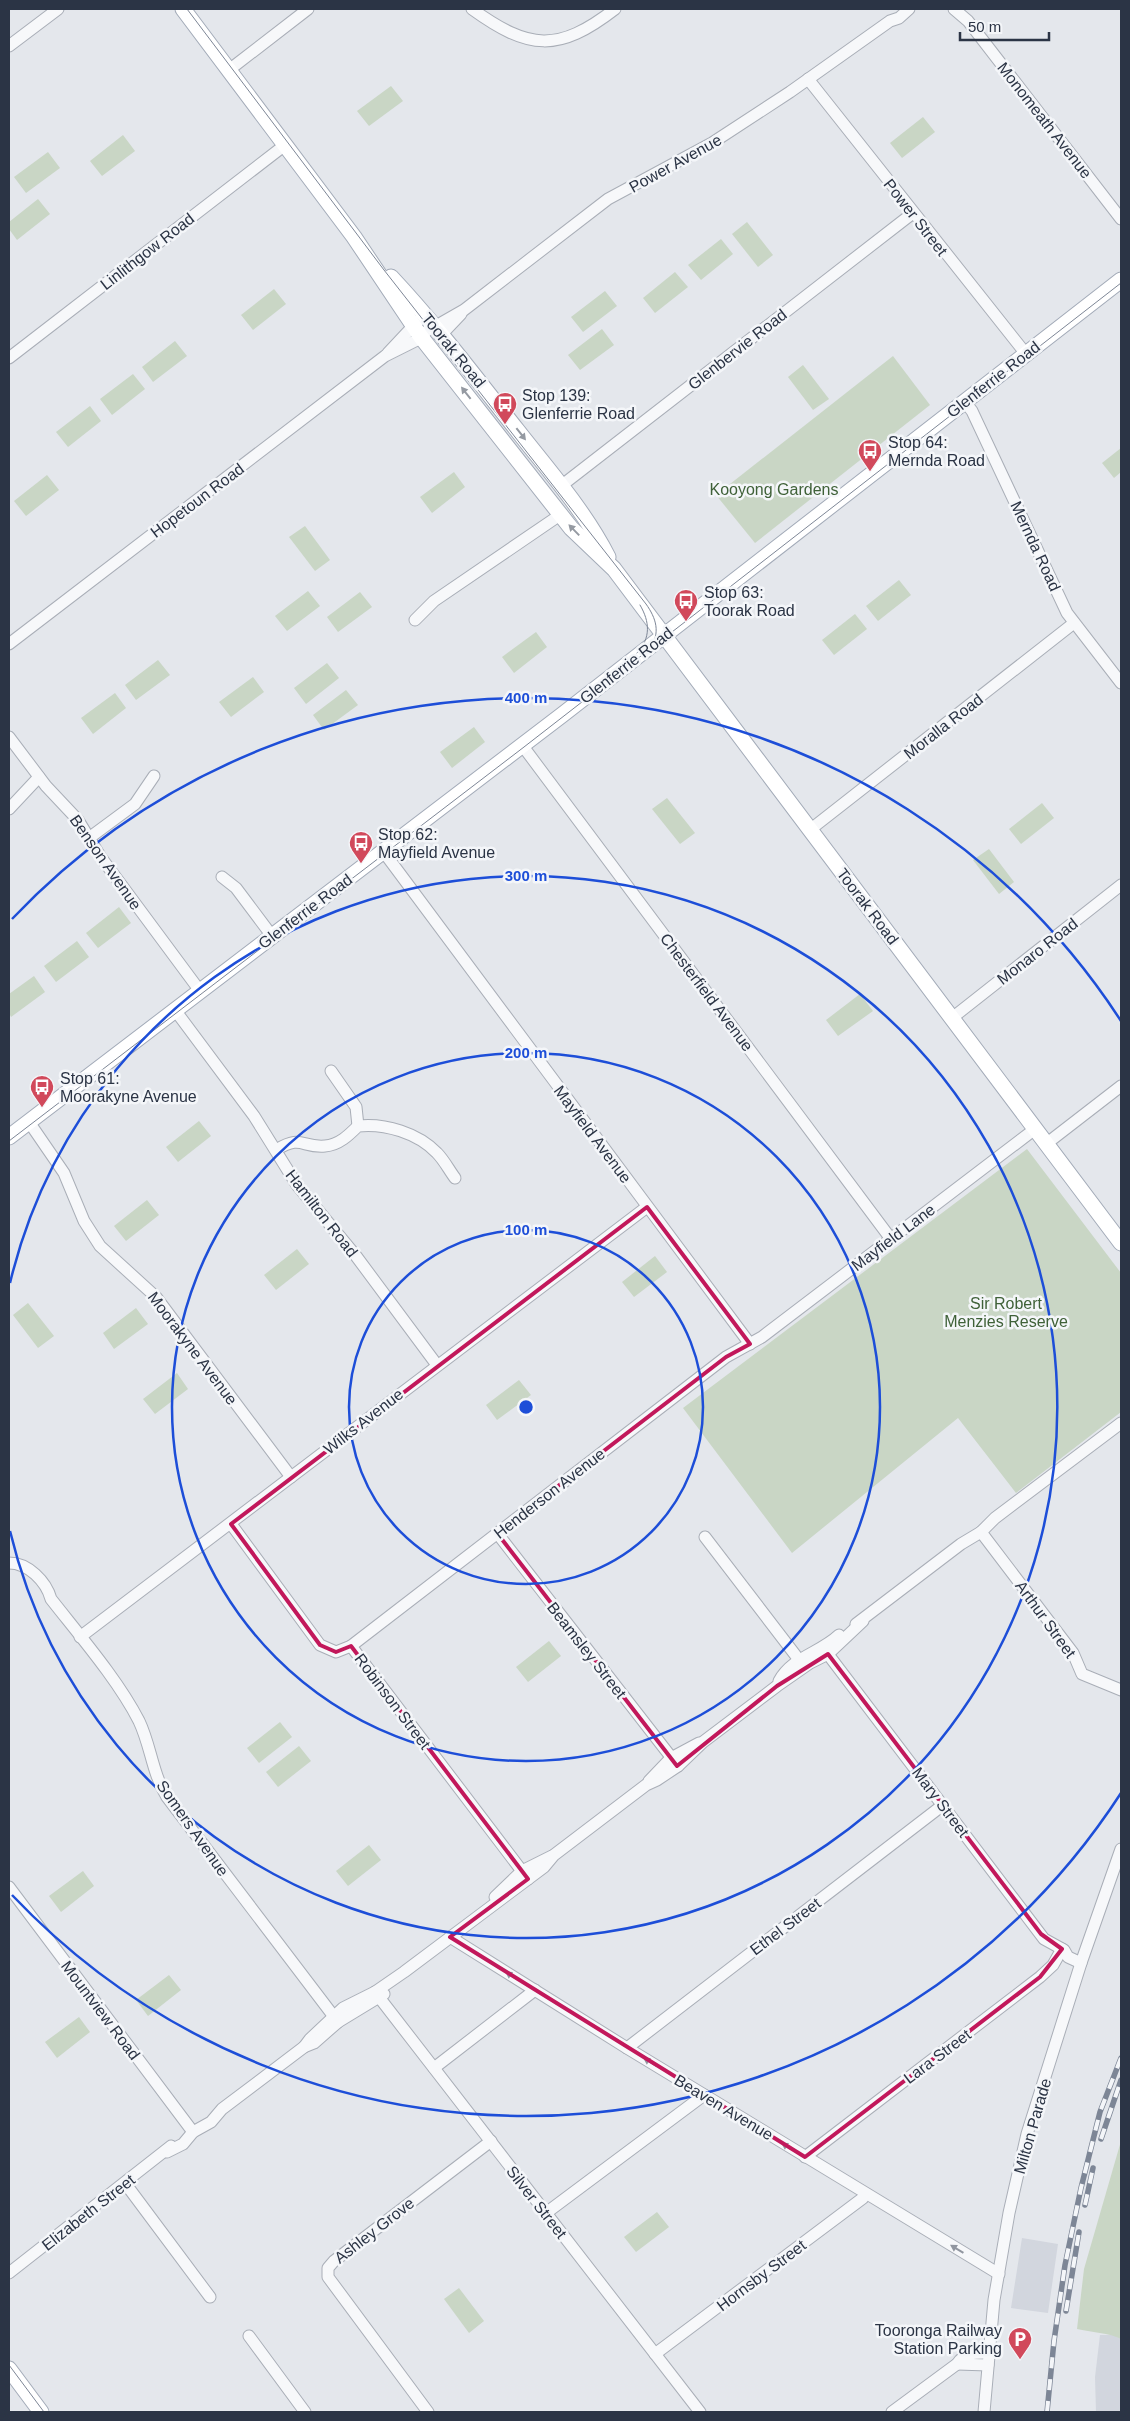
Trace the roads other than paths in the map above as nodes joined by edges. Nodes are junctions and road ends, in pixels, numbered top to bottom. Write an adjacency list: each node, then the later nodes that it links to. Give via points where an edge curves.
1 (58, 9): 12 (street)
2 (183, 9): 13 (main road, Toorak Road)
3 (308, 9): 13 (street)
4 (472, 9): 5 (street, via 510,34 535,40 574,36)
5 (615, 9)
6 (899, 9): 10 (street, Power Avenue)
7 (909, 9): 10 (street, Power Avenue)
8 (954, 9): 11 (street, Monomeath Avenue)
9 (963, 9): 11 (street, Monomeath Avenue)
10 (890, 21): 14 (street, Power Avenue)
11 (968, 21): 17 (street, Monomeath Avenue)
12 (9, 46)
13 (229, 70): 15 (main road, Toorak Road)
14 (808, 79): 16 (street, Power Street); 20 (street, Power Avenue, via 712,143 603,203 464,310)
15 (285, 145): 18 (main road, Toorak Road); 23 (street, Linlithgow Road)
16 (913, 213): 22 (street, Power Street); 25 (street, Glenbervie Road)
17 (1121, 218)
18 (354, 236): 20 (main road, Toorak Road); 21 (main road, Toorak Road)
19 (1121, 280): 22 (main road, Glenferrie Road)
20 (434, 325): 21 (street, Hopetoun Road); 25 (main road, Toorak Road, one-way to 25)
21 (417, 331): 26 (main road, Toorak Road, one-way to 21); 31 (street, Hopetoun Road)
22 (1026, 354): 24 (main road, Glenferrie Road)
23 (9, 358)
24 (964, 402): 29 (street, Mernda Road, via 972,411); 30 (main road, Glenferrie Road)
25 (561, 486): 27 (main road, Toorak Road, via 585,517)
26 (560, 514): 27 (main road, Toorak Road, one-way to 26); 28 (street, via 434,601)
27 (614, 569): 30 (main road, Toorak Road)
28 (415, 620)
29 (1074, 623): 32 (street, Mernda Road); 38 (street, Moralla Road)
30 (665, 635): 34 (main road, Glenferrie Road); 38 (main road, Toorak Road)
31 (9, 644)
32 (1121, 682)
33 (9, 737): 36 (street, Benson Avenue)
34 (522, 745): 40 (main road, Glenferrie Road); 57 (street, Chesterfield Avenue)
35 (154, 776): 39 (street, via 134,804)
36 (39, 777): 37 (street); 39 (street, Benson Avenue, via 72,813)
37 (9, 810)
38 (811, 830): 46 (main road, Toorak Road)
39 (89, 838): 44 (street, Benson Avenue)
40 (383, 852): 43 (main road, Glenferrie Road); 56 (street, Mayfield Avenue)
41 (222, 877): 43 (street, via 236,888)
42 (1121, 885): 46 (street, Monaro Road)
43 (272, 936): 44 (main road, Glenferrie Road)
44 (200, 991): 45 (main road, Glenferrie Road)
45 (175, 1010): 49 (main road, Glenferrie Road); 54 (street, Hamilton Road)
46 (952, 1018): 51 (main road, Toorak Road)
47 (331, 1071): 50 (street, via 356,1107)
48 (1121, 1086): 53 (street)
49 (29, 1122): 52 (main road, Glenferrie Road); 62 (street, Moorakyne Avenue, via 64,1173 84,1221 100,1246 156,1296)
50 (358, 1126): 54 (street, via 334,1144 317,1146 296,1141); 55 (street, via 381,1126 422,1142 439,1155)
51 (1035, 1129): 53 (main road, Toorak Road); 57 (street, Mayfield Lane)
52 (9, 1137)
53 (1046, 1144): 58 (main road, Toorak Road)
54 (276, 1150): 60 (street, Hamilton Road, via 297,1185 356,1256)
55 (455, 1178)
56 (647, 1207): 59 (street, Mayfield Avenue); 60 (street, Wilks Avenue)
57 (891, 1239): 59 (street, Mayfield Lane)
58 (1121, 1244)
59 (750, 1344): 64 (street, Henderson Avenue, via 726,1357)
60 (437, 1365): 62 (street, Wilks Avenue)
61 (1121, 1423): 65 (street, Elizabeth Street, via 1011,1506)
62 (291, 1477): 63 (street, Wilks Avenue)
63 (231, 1524): 68 (street, Wilks Avenue); 69 (street, Robinson Street, via 320,1645 336,1652)
64 (497, 1533): 69 (street, Henderson Avenue); 73 (street, Beamsley Street)
65 (982, 1534): 70 (street, Elizabeth Street, via 961,1544); 72 (street, Arthur Street, via 1073,1653 1082,1674)
66 (705, 1537): 71 (street)
67 (9, 1563): 68 (street, Somers Avenue, via 18,1563 29,1570 32,1580)
68 (80, 1637): 84 (street, Somers Avenue, via 138,1720 156,1777 167,1797)
69 (351, 1646): 76 (street, Robinson Street)
70 (826, 1651): 71 (street, Elizabeth Street); 74 (street, Mary Street)
71 (802, 1663): 73 (street, Elizabeth Street, via 703,1742 690,1746)
72 (1121, 1690)
73 (674, 1762): 76 (street, Elizabeth Street)
74 (943, 1805): 79 (street, Mary Street, via 1044,1939); 85 (street, Ethel Street)
75 (1121, 1849): 80 (street, Milton Parade)
76 (525, 1875): 78 (street, Elizabeth Street)
77 (9, 1887): 88 (street, Mountview Road)
78 (450, 1936): 82 (street, Beaven Avenue, one-way to 78); 83 (street, Elizabeth Street)
79 (1063, 1950): 80 (street); 81 (street, Mary Street, via 1068,1957); 90 (street, Lara Street, via 1040,1977)
80 (1086, 1950): 81 (street, Milton Parade)
81 (1081, 1963): 95 (street, Milton Parade, via 1027,2134)
82 (535, 1990): 85 (street, Beaven Avenue); 86 (street)
83 (377, 1995): 84 (street, Elizabeth Street, via 343,2008); 86 (street, Silver Street)
84 (335, 2019): 88 (street, Elizabeth Street, via 304,2047 222,2109 211,2122)
85 (627, 2048): 87 (street, Beaven Avenue, one-way to 85)
86 (434, 2068): 89 (street, Silver Street)
87 (704, 2095): 90 (street, Beaven Avenue, one-way to 87); 93 (street)
88 (191, 2129): 91 (street, Elizabeth Street, via 184,2144 167,2152)
89 (491, 2141): 93 (street, Silver Street); 103 (street, Ashley Grove, via 328,2268 328,2277)
90 (805, 2157): 92 (street, Beaven Avenue)
91 (125, 2183): 94 (street, Elizabeth Street); 96 (street)
92 (866, 2194): 95 (street, Beaven Avenue, one-way to 92); 98 (street, Hornsby Street)
93 (546, 2213): 98 (street, Silver Street)
94 (9, 2273)
95 (999, 2274): 99 (street, Milton Parade)
96 (210, 2297)
97 (249, 2336): 102 (street)
98 (655, 2354): 104 (street, Silver Street)
99 (988, 2359): 105 (street, via 967,2354); 106 (street, Milton Parade)
100 (9, 2369): 101 (main road)
101 (41, 2412)
102 (305, 2412)
103 (428, 2412)
104 (700, 2412)
105 (892, 2412)
106 (984, 2412)

